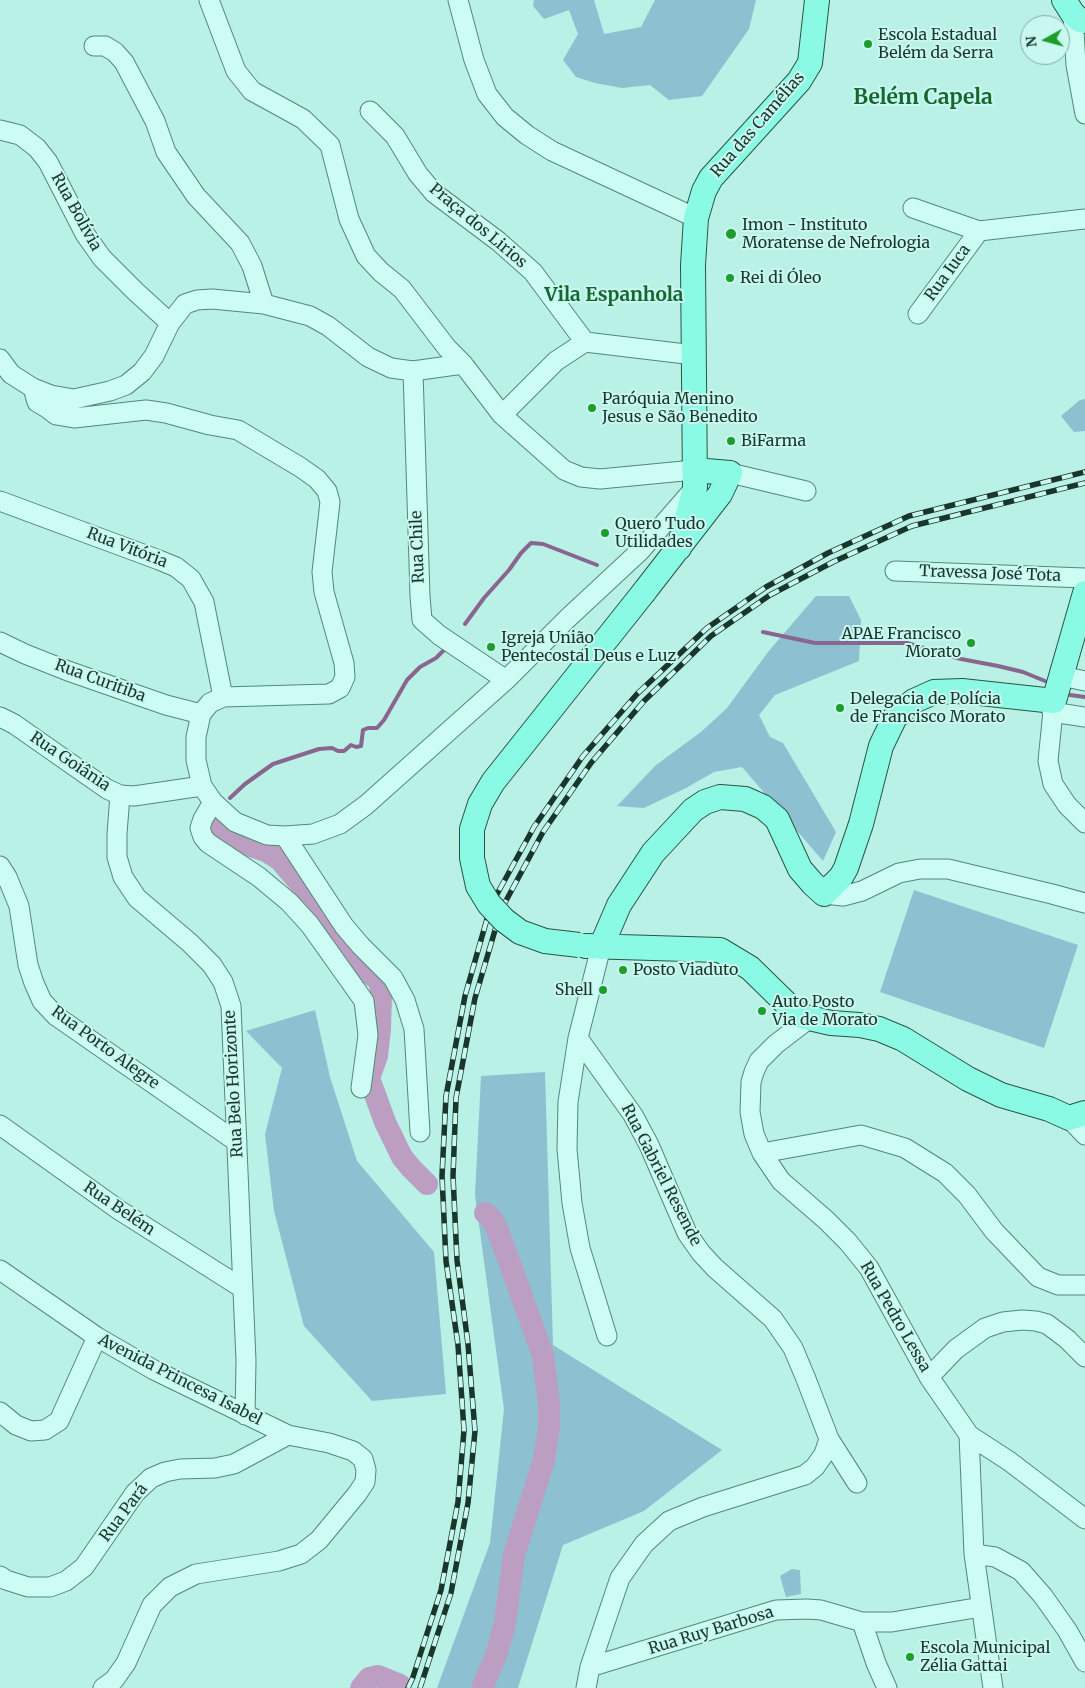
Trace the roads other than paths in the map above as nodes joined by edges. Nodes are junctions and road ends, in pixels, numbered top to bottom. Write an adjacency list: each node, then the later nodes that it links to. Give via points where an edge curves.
1 (209, 0): 19 (street, via 236,71 252,91 303,119 330,145 350,219 366,256 402,288)
2 (458, 0): 10 (street, via 487,94 505,117 552,151)
3 (817, 0): 10 (main road, Rua das Camélias, via 810,63 799,81 711,178)
4 (1074, 12): 7 (street, via 1076,65)
5 (94, 46): 13 (street, via 105,46 124,62 155,121 166,152 196,196 240,243 252,266)
6 (370, 111): 16 (street, Praça dos Lirios, via 395,136 434,193 533,272)
7 (1085, 114)
8 (0, 130): 15 (street, Rua Bolívia, via 20,135 37,148 102,258)
9 (913, 208): 12 (street)
10 (696, 218): 17 (main road, Rua das Camélias)
11 (1085, 219): 12 (street)
12 (979, 231): 14 (street, Rua Iuca)
13 (264, 304): 15 (street, via 198,300 185,304); 20 (street, via 310,316 368,357 391,368)
14 (918, 314)
15 (170, 323): 21 (street, via 154,356 126,385 74,399)
16 (585, 342): 17 (street); 22 (street, via 556,361)
17 (694, 355): 24 (main road, Rua das Camélias)
18 (0, 359): 21 (street, via 11,374)
19 (463, 364): 20 (street); 22 (street)
20 (413, 371): 33 (street, Rua Chile, via 422,620)
21 (33, 388): 35 (street, via 38,402 56,415 74,418 146,410 238,430 300,467 327,491 330,502 322,572 324,592 344,663 345,677 340,688 329,694)
22 (502, 414): 24 (street, via 564,470 581,477)
23 (730, 473): 24 (main road); 25 (street); 27 (main road, via 720,494)
24 (694, 479): 27 (main road, Rua das Camélias); 33 (street, via 640,552)
25 (806, 491)
26 (0, 501): 35 (street, Rua Vitória, via 160,560 191,579 204,602)
27 (680, 548): 48 (main road, bridge, via 493,782 480,804 472,828 472,858 478,886 488,904 520,932 545,941)
28 (895, 571): 29 (street, Travessa José Tota)
29 (1085, 578)
30 (1085, 593): 32 (main road)
31 (0, 642): 37 (street, Rua Curitiba, via 68,670)
32 (1061, 676): 34 (street); 36 (main road)
33 (506, 680): 44 (street, via 366,805 340,824 313,834)
34 (1085, 681)
35 (222, 697): 37 (street, via 210,703)
36 (1053, 706): 39 (street); 43 (street, via 1048,761 1053,784); 46 (main road, via 962,691 934,692 914,701 895,716 881,746 846,868)
37 (201, 714): 40 (street, via 196,760)
38 (0, 717): 41 (street, Rua Goiânia)
39 (1085, 717)
40 (202, 786): 41 (street, Rua Goiânia, via 134,796); 42 (street)
41 (120, 795): 55 (street, Rua Belo Horizonte, via 117,857 123,876 137,898 212,965 225,990 230,1006)
42 (213, 802): 44 (street, via 235,822 267,835); 51 (street, via 202,819 203,837 289,902 310,925 364,1001 368,1035)
43 (1085, 823)
44 (286, 836): 54 (street, via 344,926 393,978 405,1000 414,1029)
45 (0, 866): 55 (street, Rua Porto Alegre, via 18,906 28,965 42,1000 56,1016)
46 (824, 894): 47 (street, via 843,896 862,891 899,873 948,869); 48 (main road, via 800,869 776,819 764,807 745,799 720,797 693,810 653,853)
47 (1085, 903)
48 (590, 946): 49 (main road, via 720,950 750,968 795,1012); 50 (street)
49 (810, 1018): 52 (main road, via 860,1025 903,1039 1001,1095 1050,1109); 56 (street, Rua Pedro Lessa, via 776,1044 754,1072 750,1112)
50 (578, 1038): 60 (street, via 568,1102 572,1203 580,1248); 68 (street, Rua Gabriel Resende, via 633,1115 687,1233 715,1268 773,1320 793,1348)
51 (361, 1088)
52 (1080, 1122)
53 (0, 1125): 59 (street, Rua Belém, via 120,1210)
54 (420, 1132)
55 (237, 1142): 59 (street, Rua Belo Horizonte)
56 (762, 1153): 58 (street, via 860,1135 905,1148 945,1173 967,1195 994,1232 1038,1277 1058,1285); 63 (street, Rua Pedro Lessa, via 781,1180 826,1220 869,1268)
57 (0, 1270): 61 (street, Avenida Princesa Isabel)
58 (1085, 1285)
59 (242, 1288): 65 (street, Rua Belo Horizonte)
60 (607, 1336)
61 (97, 1337): 64 (street, via 59,1421 45,1430 31,1431 16,1425); 65 (street, Avenida Princesa Isabel, via 154,1370)
62 (1085, 1357): 63 (street, via 1047,1324 1022,1320 1003,1322 984,1328 956,1349)
63 (929, 1377): 67 (street, Rua Pedro Lessa)
64 (0, 1412)
65 (245, 1415): 66 (street, Avenida Princesa Isabel)
66 (288, 1434): 72 (street, Rua Pará, via 234,1464 180,1469 151,1478 135,1493 84,1568 66,1581 50,1587 28,1588); 78 (street, Avenida Princesa Isabel, via 329,1443 362,1458 365,1482 357,1494 319,1540 301,1554 279,1561 196,1574 170,1587 152,1605 126,1663 114,1680)
67 (969, 1435): 70 (street, Rua Pedro Lessa); 71 (street)
68 (829, 1439): 69 (street, Rua Gabriel Resende); 76 (street, via 824,1454 805,1475 669,1521 644,1544 620,1578)
69 (857, 1483)
70 (1085, 1519)
71 (974, 1554): 73 (street); 75 (street, via 994,1557 1022,1570 1067,1630)
72 (0, 1576)
73 (981, 1607): 74 (street, Rua Ruy Barbosa, via 892,1622); 80 (street)
74 (862, 1622): 76 (street, Rua Ruy Barbosa, via 821,1610 776,1610); 77 (street)
75 (1085, 1662)
76 (590, 1667): 79 (street)
77 (884, 1687)
78 (103, 1688)
79 (586, 1688)
80 (993, 1688)

